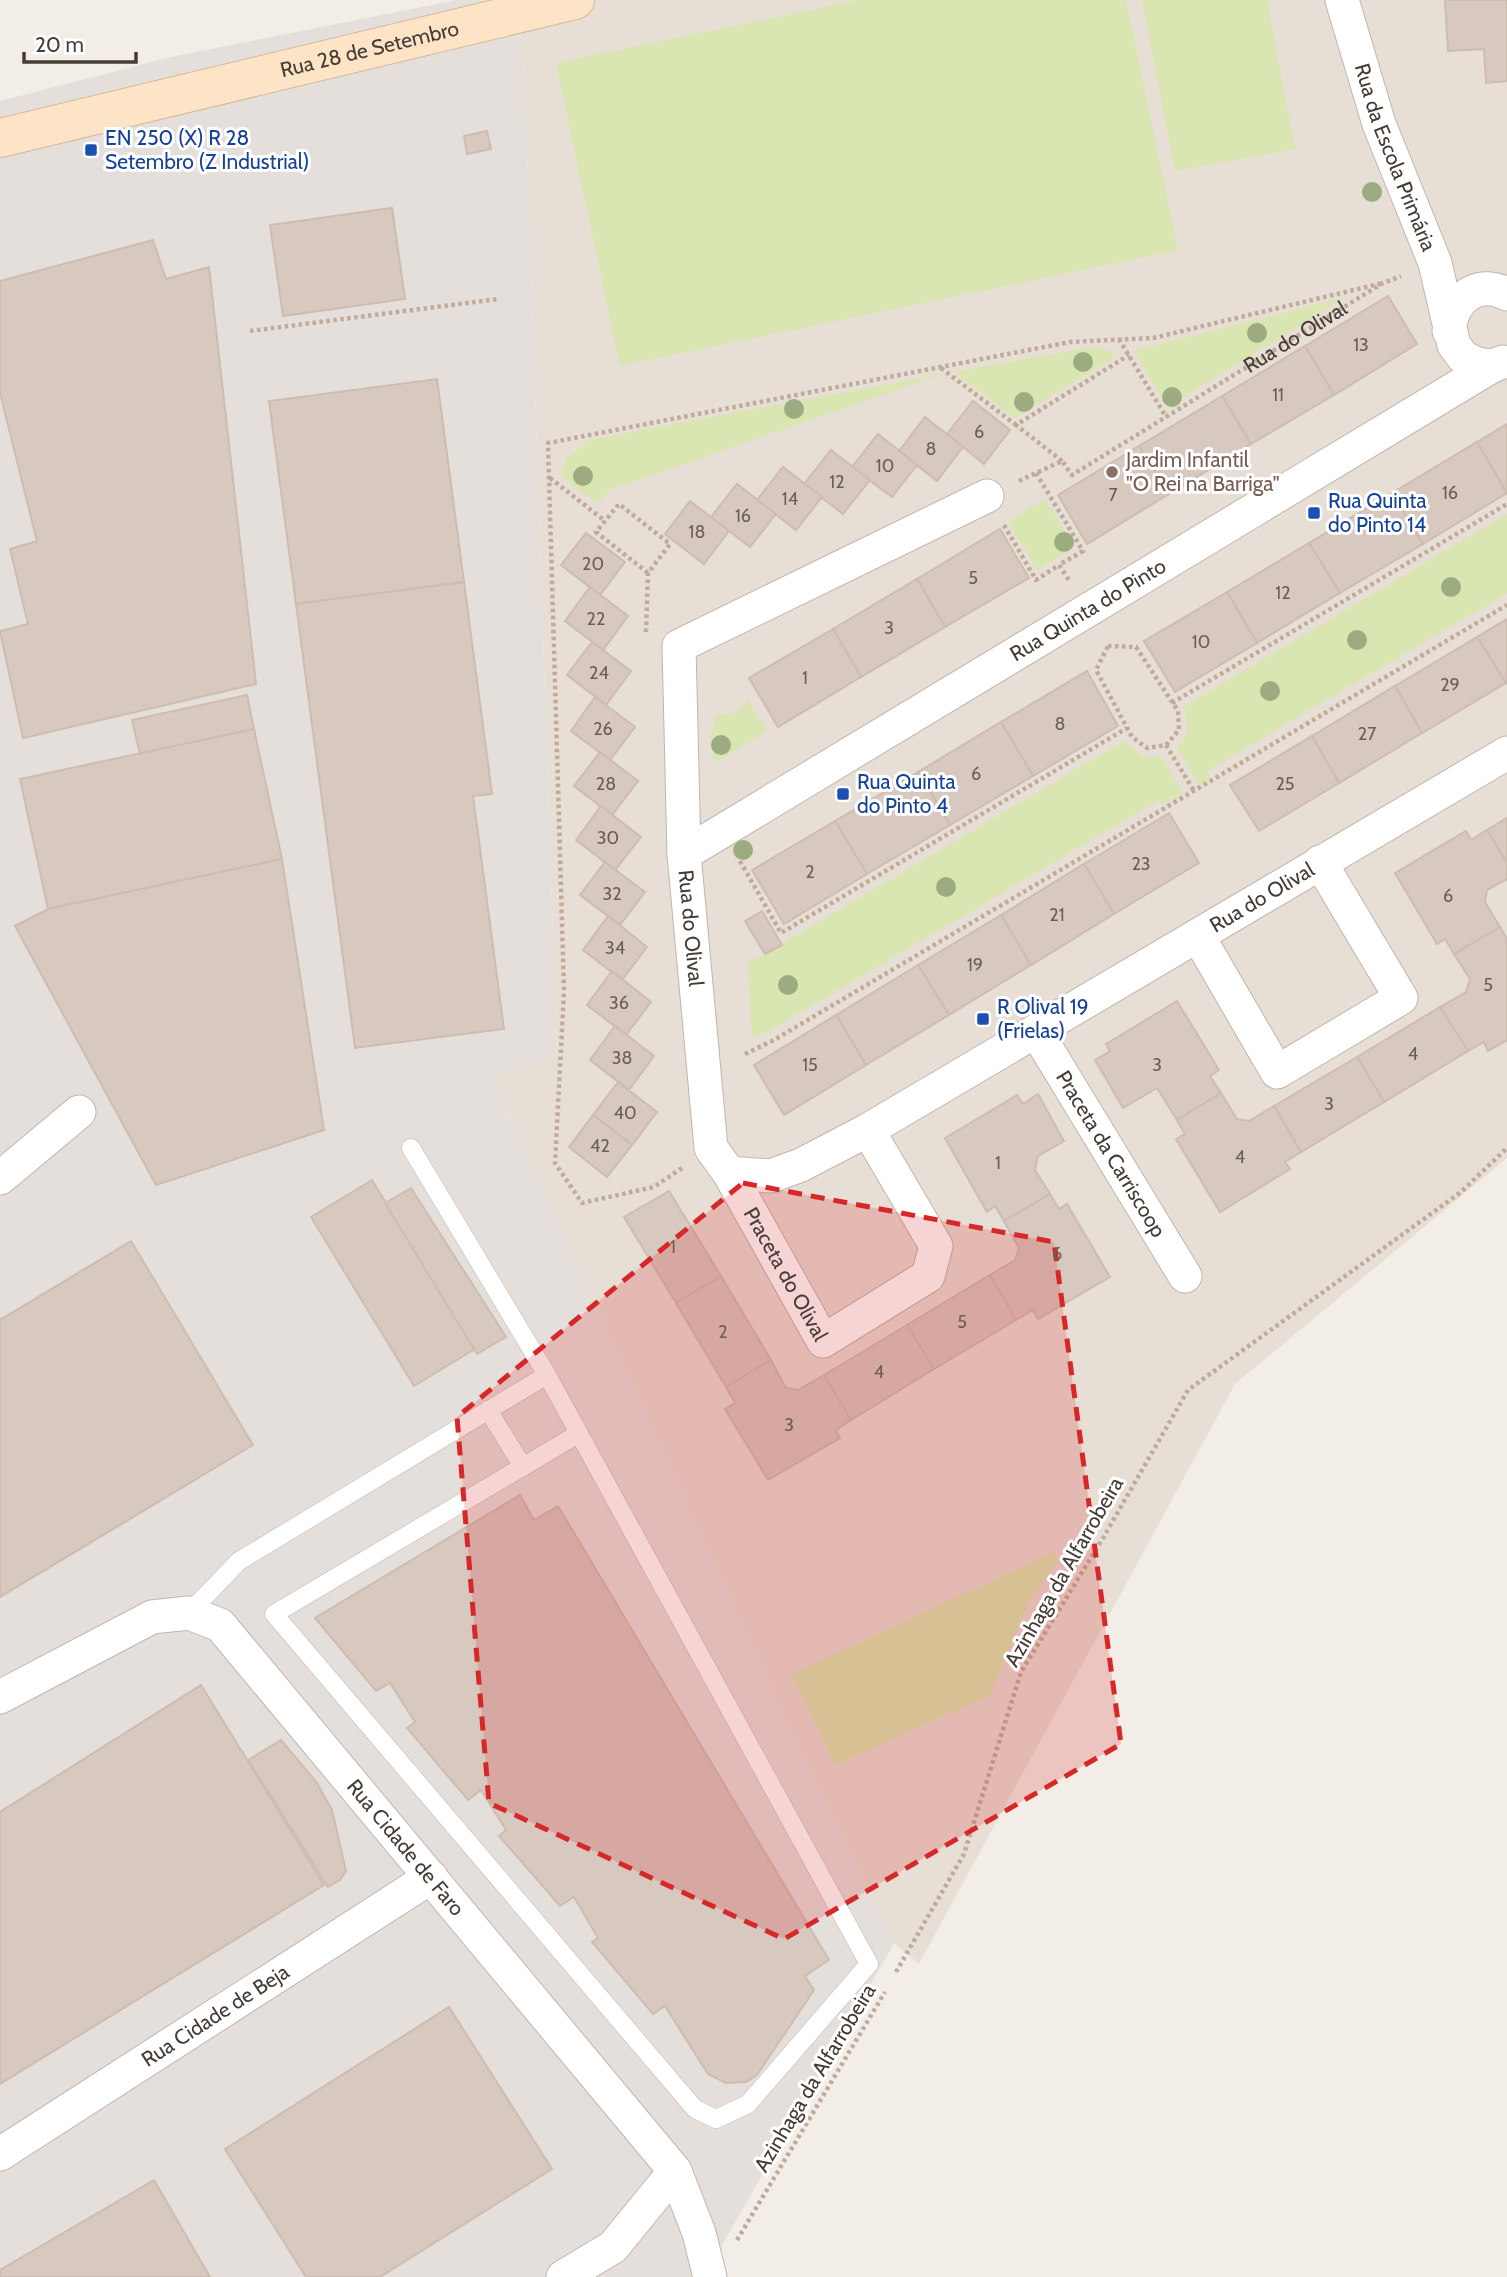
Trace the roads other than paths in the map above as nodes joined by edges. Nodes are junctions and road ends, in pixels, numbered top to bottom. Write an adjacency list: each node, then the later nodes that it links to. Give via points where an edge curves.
1 (575, 0): 3 (main road, Rua 28 de Setembro)
2 (1342, 0): 4 (street, Rua da Escola Primária, via 1379,124)
3 (0, 138)
4 (1434, 263): 5 (street, Rua da Escola Primária); 6 (street)
5 (1495, 291): 6 (street, via 1469,292 1457,302 1450,316)
6 (1452, 338): 7 (street, via 1470,361); 8 (street)
7 (1500, 363): 8 (street, Rua Quinta do Pinto)
8 (1444, 393): 11 (street, Rua Quinta do Pinto)
9 (987, 496): 11 (street, Rua do Olival, via 679,646)
10 (1507, 753): 12 (street, Rua do Olival)
11 (684, 854): 18 (street, Rua do Olival, via 711,1148)
12 (1320, 862): 13 (street, Rua do Olival); 13 (street, via 1401,998 1289,1066 1278,1072)
13 (1198, 936): 14 (street, Rua do Olival)
14 (1036, 1031): 16 (street, Rua do Olival); 20 (street, Praceta da Carriscoop)
15 (79, 1112): 19 (street)
16 (868, 1130): 18 (street, Rua do Olival, via 801,1166 771,1176); 18 (street, Praceta do Olival, via 936,1246 928,1276 823,1341)
17 (411, 1148): 21 (lane)
18 (729, 1173)
19 (0, 1178)
20 (1185, 1276)
21 (547, 1375): 22 (lane); 23 (lane)
22 (488, 1410): 24 (lane); 25 (lane, via 240,1561)
23 (578, 1434): 24 (lane); 24 (lane, via 869,1964 748,2104 716,2119 695,2109 274,1614)
24 (523, 1466)
25 (189, 1613): 26 (street, Rua Cidade de Faro, via 152,1617); 27 (street, Rua Cidade de Faro, via 220,1625)
26 (0, 1697)
27 (431, 1877): 28 (street, Rua Cidade de Beja); 29 (street, Rua Cidade de Faro)
28 (0, 2154)
29 (675, 2171): 30 (street, via 613,2247); 31 (street, Rua Cidade de Faro)
30 (563, 2277)
31 (710, 2277)

